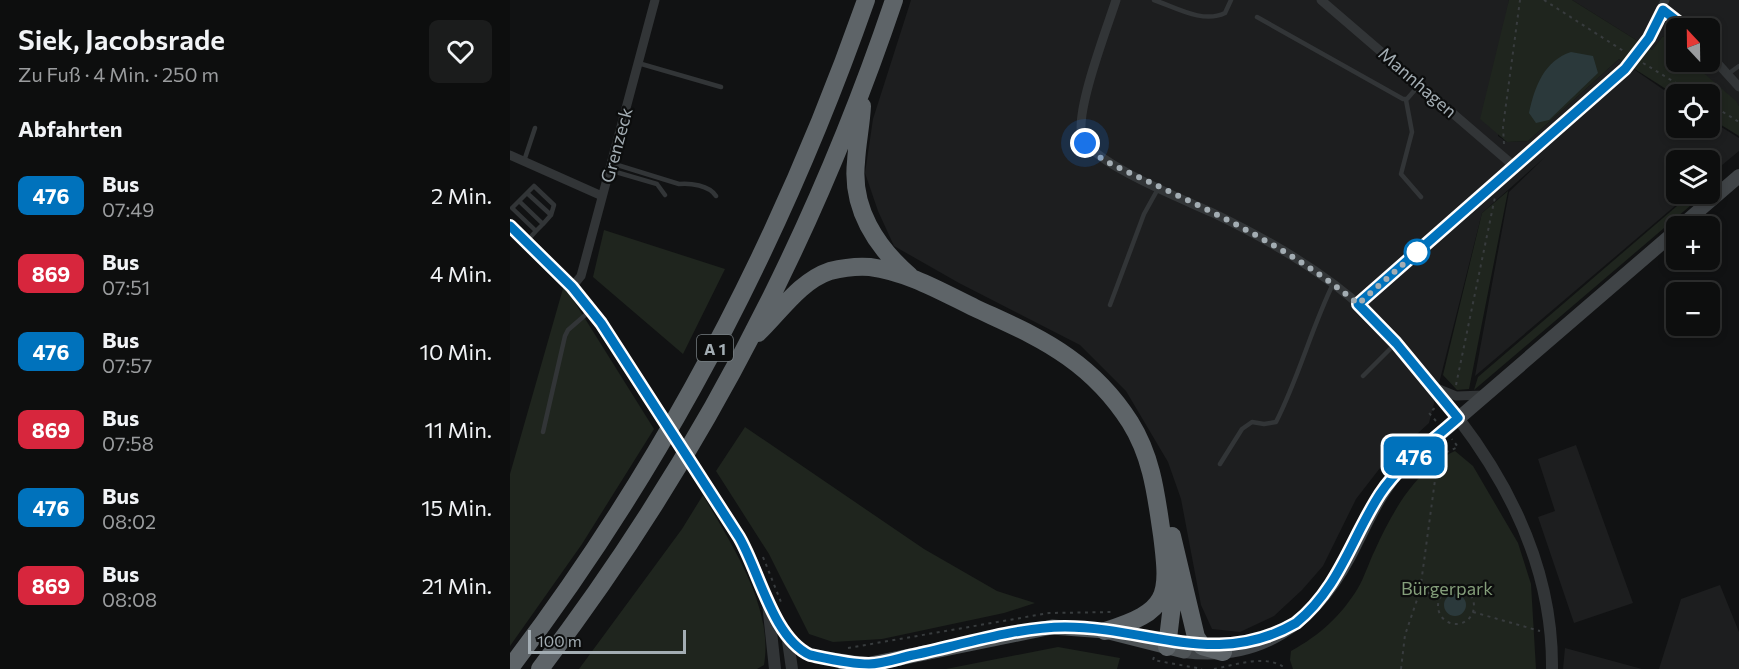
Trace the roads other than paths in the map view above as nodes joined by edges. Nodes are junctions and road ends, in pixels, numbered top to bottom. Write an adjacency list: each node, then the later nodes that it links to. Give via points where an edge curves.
1 (655, 0): 12 (street, Grenzeck)
2 (866, 0): 65 (highway, A 1, via 806,161 736,308 636,486)
3 (894, 0): 19 (highway, A 1)
4 (1116, 0): 27 (street, via 1082,114 1082,136 1096,155)
5 (1154, 0): 6 (lane, via 1211,17 1225,13)
6 (1231, 0)
7 (1321, 0): 16 (street, Mannhagen)
8 (1665, 0): 9 (street)
9 (1663, 10): 11 (street); 25 (street, via 1635,58)
10 (1257, 16): 20 (lane)
11 (1673, 18)
12 (638, 63): 17 (lane); 24 (street, Grenzeck)
13 (1720, 66): 15 (street)
14 (1739, 66): 15 (lane)
15 (1728, 74): 18 (street)
16 (1420, 84): 20 (lane); 25 (street, Mannhagen)
17 (721, 87)
18 (1739, 87)
19 (862, 94): 42 (highway, via 855,172 862,212 883,250); 48 (highway, A 1, via 795,249)
20 (1406, 100): 32 (lane, via 1412,132 1401,174)
21 (535, 128): 23 (lane)
22 (510, 155): 23 (street)
23 (524, 161): 30 (street)
24 (610, 166): 29 (lane, via 657,184); 30 (street, Grenzeck); 31 (lane, via 678,184 690,183)
25 (1514, 166): 45 (street)
26 (1739, 176): 36 (main road)
27 (1158, 187): 43 (street, via 1263,239); 46 (lane)
28 (527, 193): 33 (lane); 35 (lane); 35 (lane, via 534,186 554,206)
29 (665, 195)
30 (602, 196): 44 (street, Grenzeck, via 580,280)
31 (716, 196)
32 (1421, 197)
33 (519, 201): 34 (lane); 37 (lane)
34 (511, 207): 39 (lane)
35 (551, 215): 37 (lane)
36 (1693, 216)
37 (543, 224): 39 (lane)
38 (510, 226): 41 (street)
39 (536, 231): 41 (lane)
40 (1666, 239): 51 (main road)
41 (526, 242): 44 (street)
42 (911, 277): 48 (highway, via 871,267 828,272 798,290); 56 (highway, via 1033,336 1079,366 1130,422)
43 (1333, 284): 45 (street); 55 (lane, via 1276,422 1252,422 1242,429)
44 (572, 287): 47 (street)
45 (1358, 304): 49 (street)
46 (1110, 305)
47 (591, 310): 54 (lane, via 565,336); 58 (street, bridge, via 748,552)
48 (748, 342): 66 (highway, A 1, via 659,498)
49 (1396, 343): 50 (lane); 52 (street, via 1431,386)
50 (1363, 376)
51 (1485, 394): 52 (street); 53 (main road)
52 (1447, 397): 53 (street)
53 (1458, 418): 63 (main road, via 1385,487 1331,586 1310,611 1287,630 1260,644); 70 (street, via 1487,460 1524,527 1541,577 1551,634)
54 (543, 432)
55 (1220, 464)
56 (1156, 486): 57 (highway); 59 (highway, via 1166,507)
57 (1159, 514): 60 (highway, via 1167,576 1164,592 1146,615); 62 (highway, via 1175,577)
58 (768, 603): 61 (street); 67 (street)
59 (1192, 625): 62 (highway, via 1191,637); 63 (highway, via 1202,646)
60 (1105, 631): 62 (main road); 64 (main road, via 1065,627 1028,631)
61 (788, 640): 64 (street, via 810,655); 68 (street)
62 (1176, 649): 63 (main road)
63 (1223, 652)
64 (870, 664): 69 (main road)
65 (510, 668)
66 (540, 669)
67 (775, 669)
68 (792, 669)
69 (846, 669)
70 (1552, 669)

